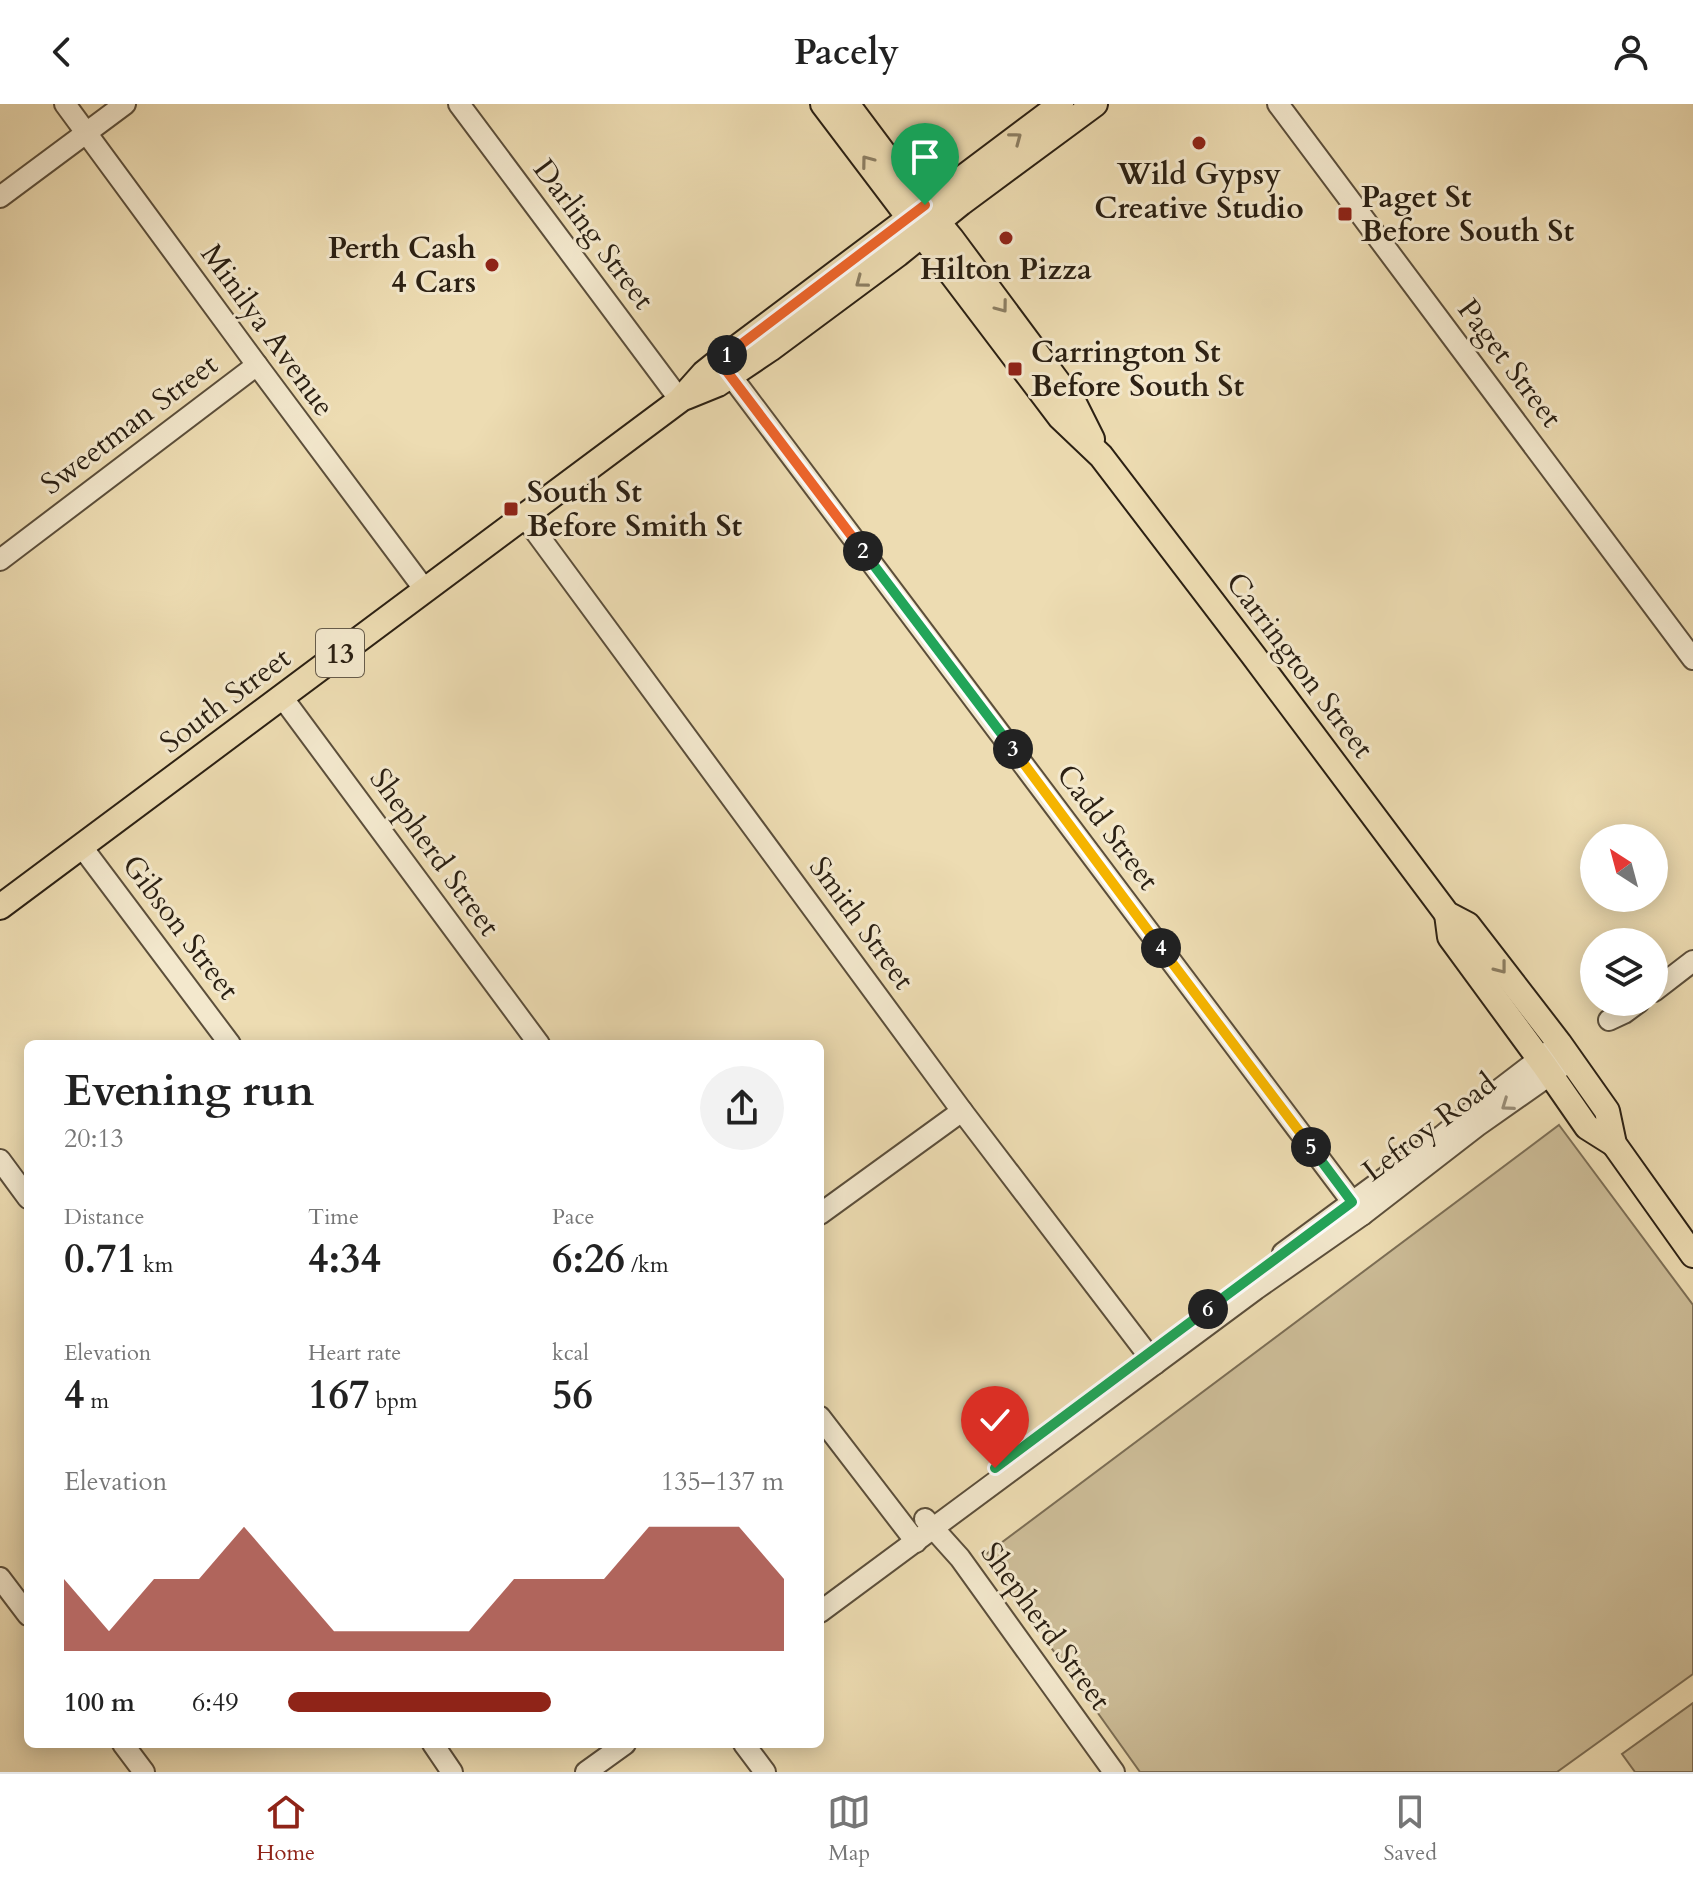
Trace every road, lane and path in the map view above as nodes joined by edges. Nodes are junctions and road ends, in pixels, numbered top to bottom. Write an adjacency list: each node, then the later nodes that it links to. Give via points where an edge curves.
1 (65, 104): 9 (street, Minilya Avenue)
2 (125, 104): 9 (street)
3 (459, 104): 14 (street, Darling Street)
4 (823, 104): 11 (main road, Carrington Street, one-way to 4)
5 (847, 104): 11 (main road, Carrington Street)
6 (1061, 104): 11 (main road, South Street / 13, one-way to 6)
7 (1095, 104): 11 (main road, South Street / 13, via 961,203)
8 (1278, 104): 18 (street, Paget Street)
9 (85, 132): 10 (street); 12 (street, Minilya Avenue)
10 (0, 197)
11 (924, 220): 13 (main road, South Street / 13); 22 (main road, Carrington Street, via 1060,417 1101,456)
12 (257, 365): 16 (street, Sweetman Street); 17 (street, Minilya Avenue)
13 (725, 368): 14 (main road, South Street / 13, via 704,373); 35 (street, Cadd Street)
14 (680, 400): 15 (main road, South Street / 13)
15 (524, 516): 17 (main road, South Street / 13); 31 (street, Smith Street)
16 (0, 560)
17 (425, 590): 19 (main road, South Street / 13)
18 (1693, 659)
19 (282, 697): 20 (main road, South Street / 13); 28 (street, Shepherd Street)
20 (82, 847): 21 (main road, South Street / 13); 27 (street, Gibson Street)
21 (0, 907)
22 (1447, 914): 29 (main road, Carrington Street, one-way to 29, via 1468,925); 30 (main road, Carrington Street, via 1450,937)
23 (1693, 961): 24 (street)
24 (1668, 980)
25 (1618, 1016): 26 (street)
26 (1609, 1020)
27 (227, 1040)
28 (536, 1040)
29 (1565, 1051): 30 (street, Lefroy Road); 32 (main road, Carrington Street, via 1607,1111)
30 (1545, 1066): 32 (main road, Carrington Street, via 1587,1127); 35 (street, Lefroy Road, via 1477,1126)
31 (962, 1111): 36 (street); 38 (street, Smith Street)
32 (1614, 1144): 37 (main road, Carrington Street)
33 (0, 1160): 34 (street)
34 (24, 1193)
35 (1357, 1209): 38 (street, Lefroy Road, via 1256,1289)
36 (824, 1211)
37 (1693, 1255)
38 (1151, 1359): 40 (street, Lefroy Road)
39 (824, 1422): 41 (street)
40 (929, 1524): 41 (street, Lefroy Road); 54 (street, Shepherd Street, via 960,1558)
41 (912, 1537): 43 (street, Lefroy Road); 44 (street, Lefroy Road)
42 (0, 1578): 45 (street)
43 (824, 1593)
44 (824, 1609)
45 (24, 1610)
46 (126, 1748): 50 (street)
47 (619, 1748): 51 (street)
48 (637, 1748): 52 (street)
49 (747, 1748): 53 (street)
50 (144, 1772)
51 (586, 1772)
52 (604, 1772)
53 (765, 1772)
54 (1114, 1772)

